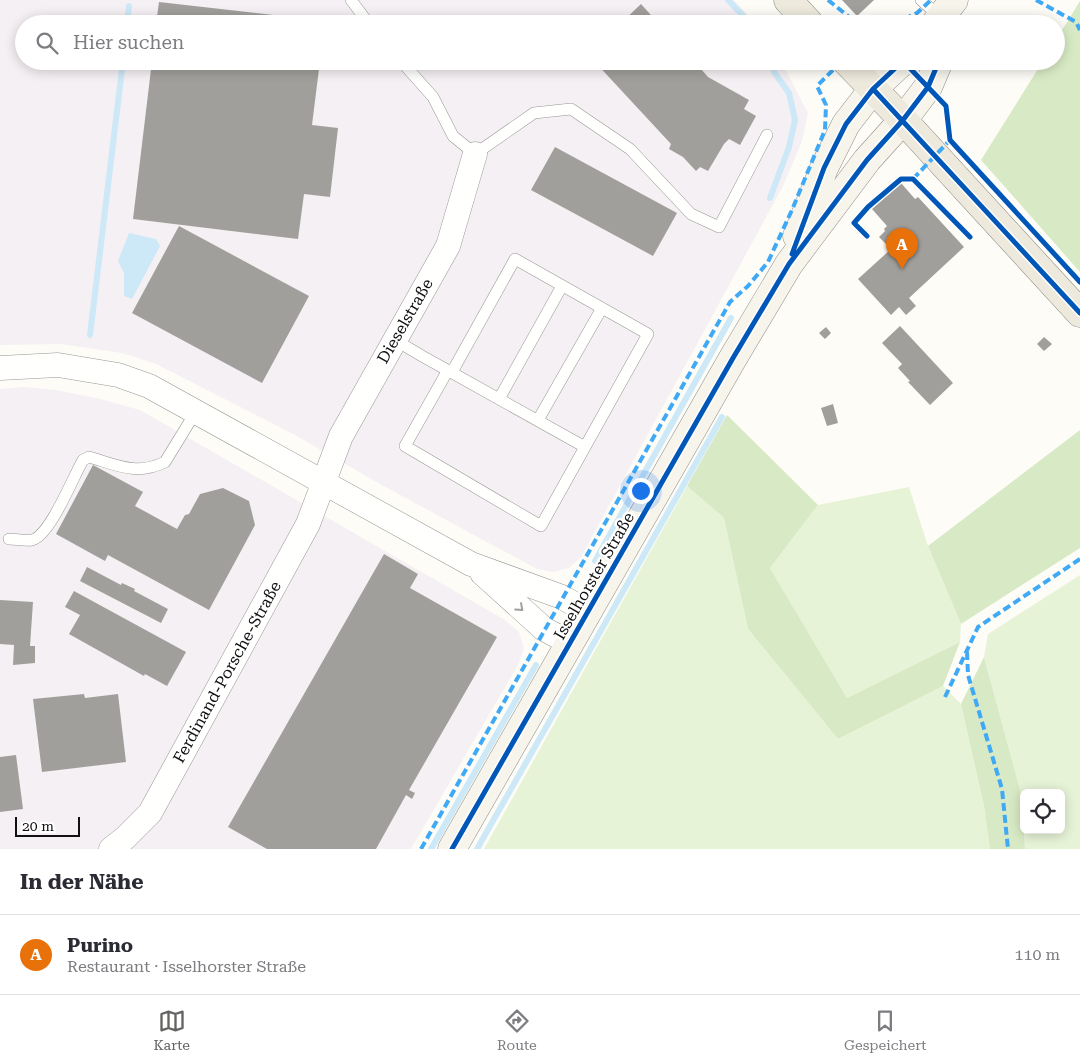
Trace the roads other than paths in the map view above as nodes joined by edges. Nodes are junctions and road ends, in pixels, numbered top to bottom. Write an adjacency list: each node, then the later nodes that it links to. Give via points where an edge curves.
1 (351, 0): 4 (lane)
2 (788, 0): 5 (main road)
3 (964, 0): 6 (street)
4 (362, 15)
5 (802, 15)
6 (942, 15)
7 (409, 70): 14 (lane, via 434,97 453,136)
8 (854, 70): 11 (main road)
9 (894, 70): 11 (street, Isselhorster Straße)
10 (935, 70): 12 (street, Isselhorster Straße, via 928,87)
11 (873, 90): 12 (main road); 15 (street, Isselhorster Straße, via 846,124 824,168)
12 (903, 120): 15 (street, Isselhorster Straße, via 867,160); 18 (main road)
13 (767, 135): 14 (lane, via 718,227 691,214 630,149 571,109 534,113)
14 (475, 154): 19 (street, Dieselstraße, via 448,246)
15 (788, 264): 29 (street, Isselhorster Straße)
16 (562, 286): 17 (lane); 21 (lane, via 515,259); 22 (lane)
17 (602, 308): 24 (lane); 25 (lane, via 648,334)
18 (1080, 313)
19 (394, 340): 21 (lane); 26 (street, Dieselstraße, via 342,436)
20 (0, 368): 23 (street, via 58,365 118,375 148,386)
21 (450, 371): 22 (lane); 25 (lane, via 405,446 541,526)
22 (499, 399): 24 (lane)
23 (195, 413): 26 (street); 27 (lane, via 165,462 156,466 131,470 89,457 83,460 42,534 32,540)
24 (538, 420): 25 (lane)
25 (585, 446)
26 (324, 483): 28 (street); 31 (street, Ferdinand-Porsche-Straße, via 308,524 150,813)
27 (9, 539)
28 (471, 564): 29 (street, via 562,598); 30 (street, one-way to 30, via 544,629)
29 (588, 612): 30 (street, Isselhorster Straße)
30 (570, 643): 32 (street, Isselhorster Straße)
31 (111, 849)
32 (452, 849)

